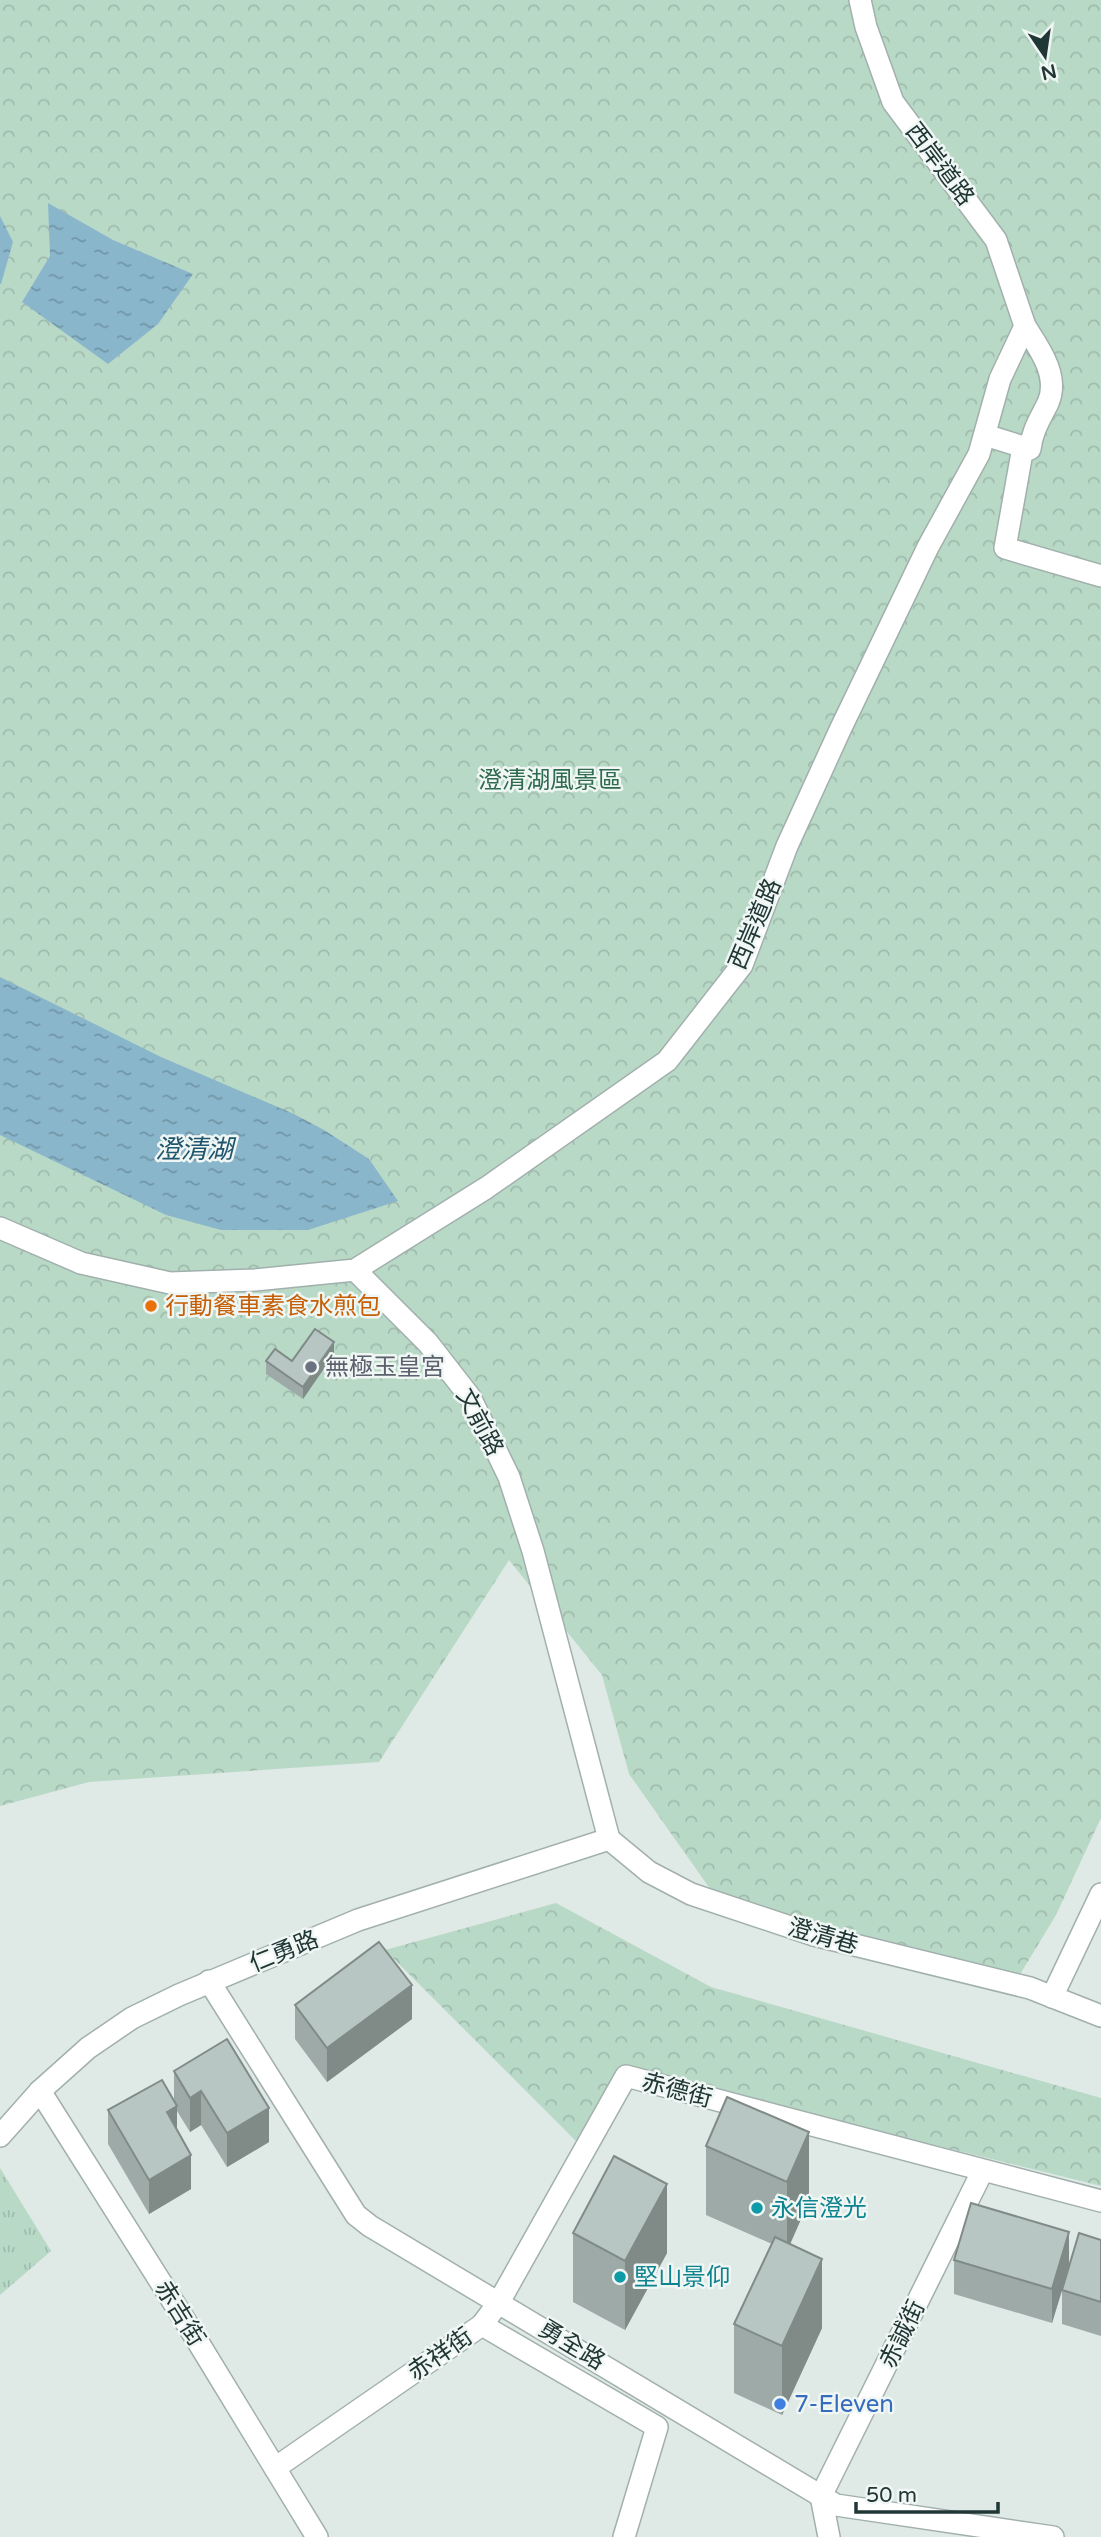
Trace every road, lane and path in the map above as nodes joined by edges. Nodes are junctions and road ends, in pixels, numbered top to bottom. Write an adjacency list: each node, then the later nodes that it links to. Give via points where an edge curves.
1 (860, 0): 2 (street, 西岸道路, via 893,102 996,240)
2 (1026, 326): 3 (street, 西岸道路, via 1000,380); 4 (street, 西岸道路, via 1045,357 1051,388 1030,449)
3 (985, 435): 4 (street); 7 (street, 西岸道路, via 840,730 787,846 742,965 667,1060 486,1188)
4 (1023, 447): 5 (street, 西岸道路, via 1005,548)
5 (1101, 576)
6 (0, 1228): 7 (street, via 80,1263 170,1283)
7 (355, 1270): 8 (street, 文前路, via 428,1343 470,1397 509,1477)
8 (609, 1839): 10 (street, 仁勇路, via 358,1920); 11 (street, 澄清巷, via 649,1872 691,1894 814,1935)
9 (1101, 1894): 11 (street)
10 (209, 1981): 13 (street, 仁勇路, via 132,2018 88,2048); 17 (street, 勇全路, via 356,2215)
11 (1052, 1997): 12 (street, 澄清巷)
12 (1101, 2016)
13 (40, 2091): 14 (street, 仁勇路); 21 (street, 赤吉街)
14 (0, 2136)
15 (982, 2172): 16 (street, 赤德街); 17 (street, 赤德街, via 626,2076); 22 (street, 赤誠街)
16 (1101, 2202)
17 (499, 2302): 18 (street); 19 (street, 勇全路)
18 (482, 2325): 20 (street, 赤祥街); 21 (street, 赤祥街)
19 (666, 2401): 20 (street); 22 (street, 勇全路)
20 (657, 2427): 24 (street)
21 (275, 2468): 23 (street, 赤吉街)
22 (821, 2496): 25 (street); 26 (street, 勇全路, via 836,2505)
23 (317, 2537)
24 (624, 2537)
25 (830, 2537)
26 (1054, 2537)

